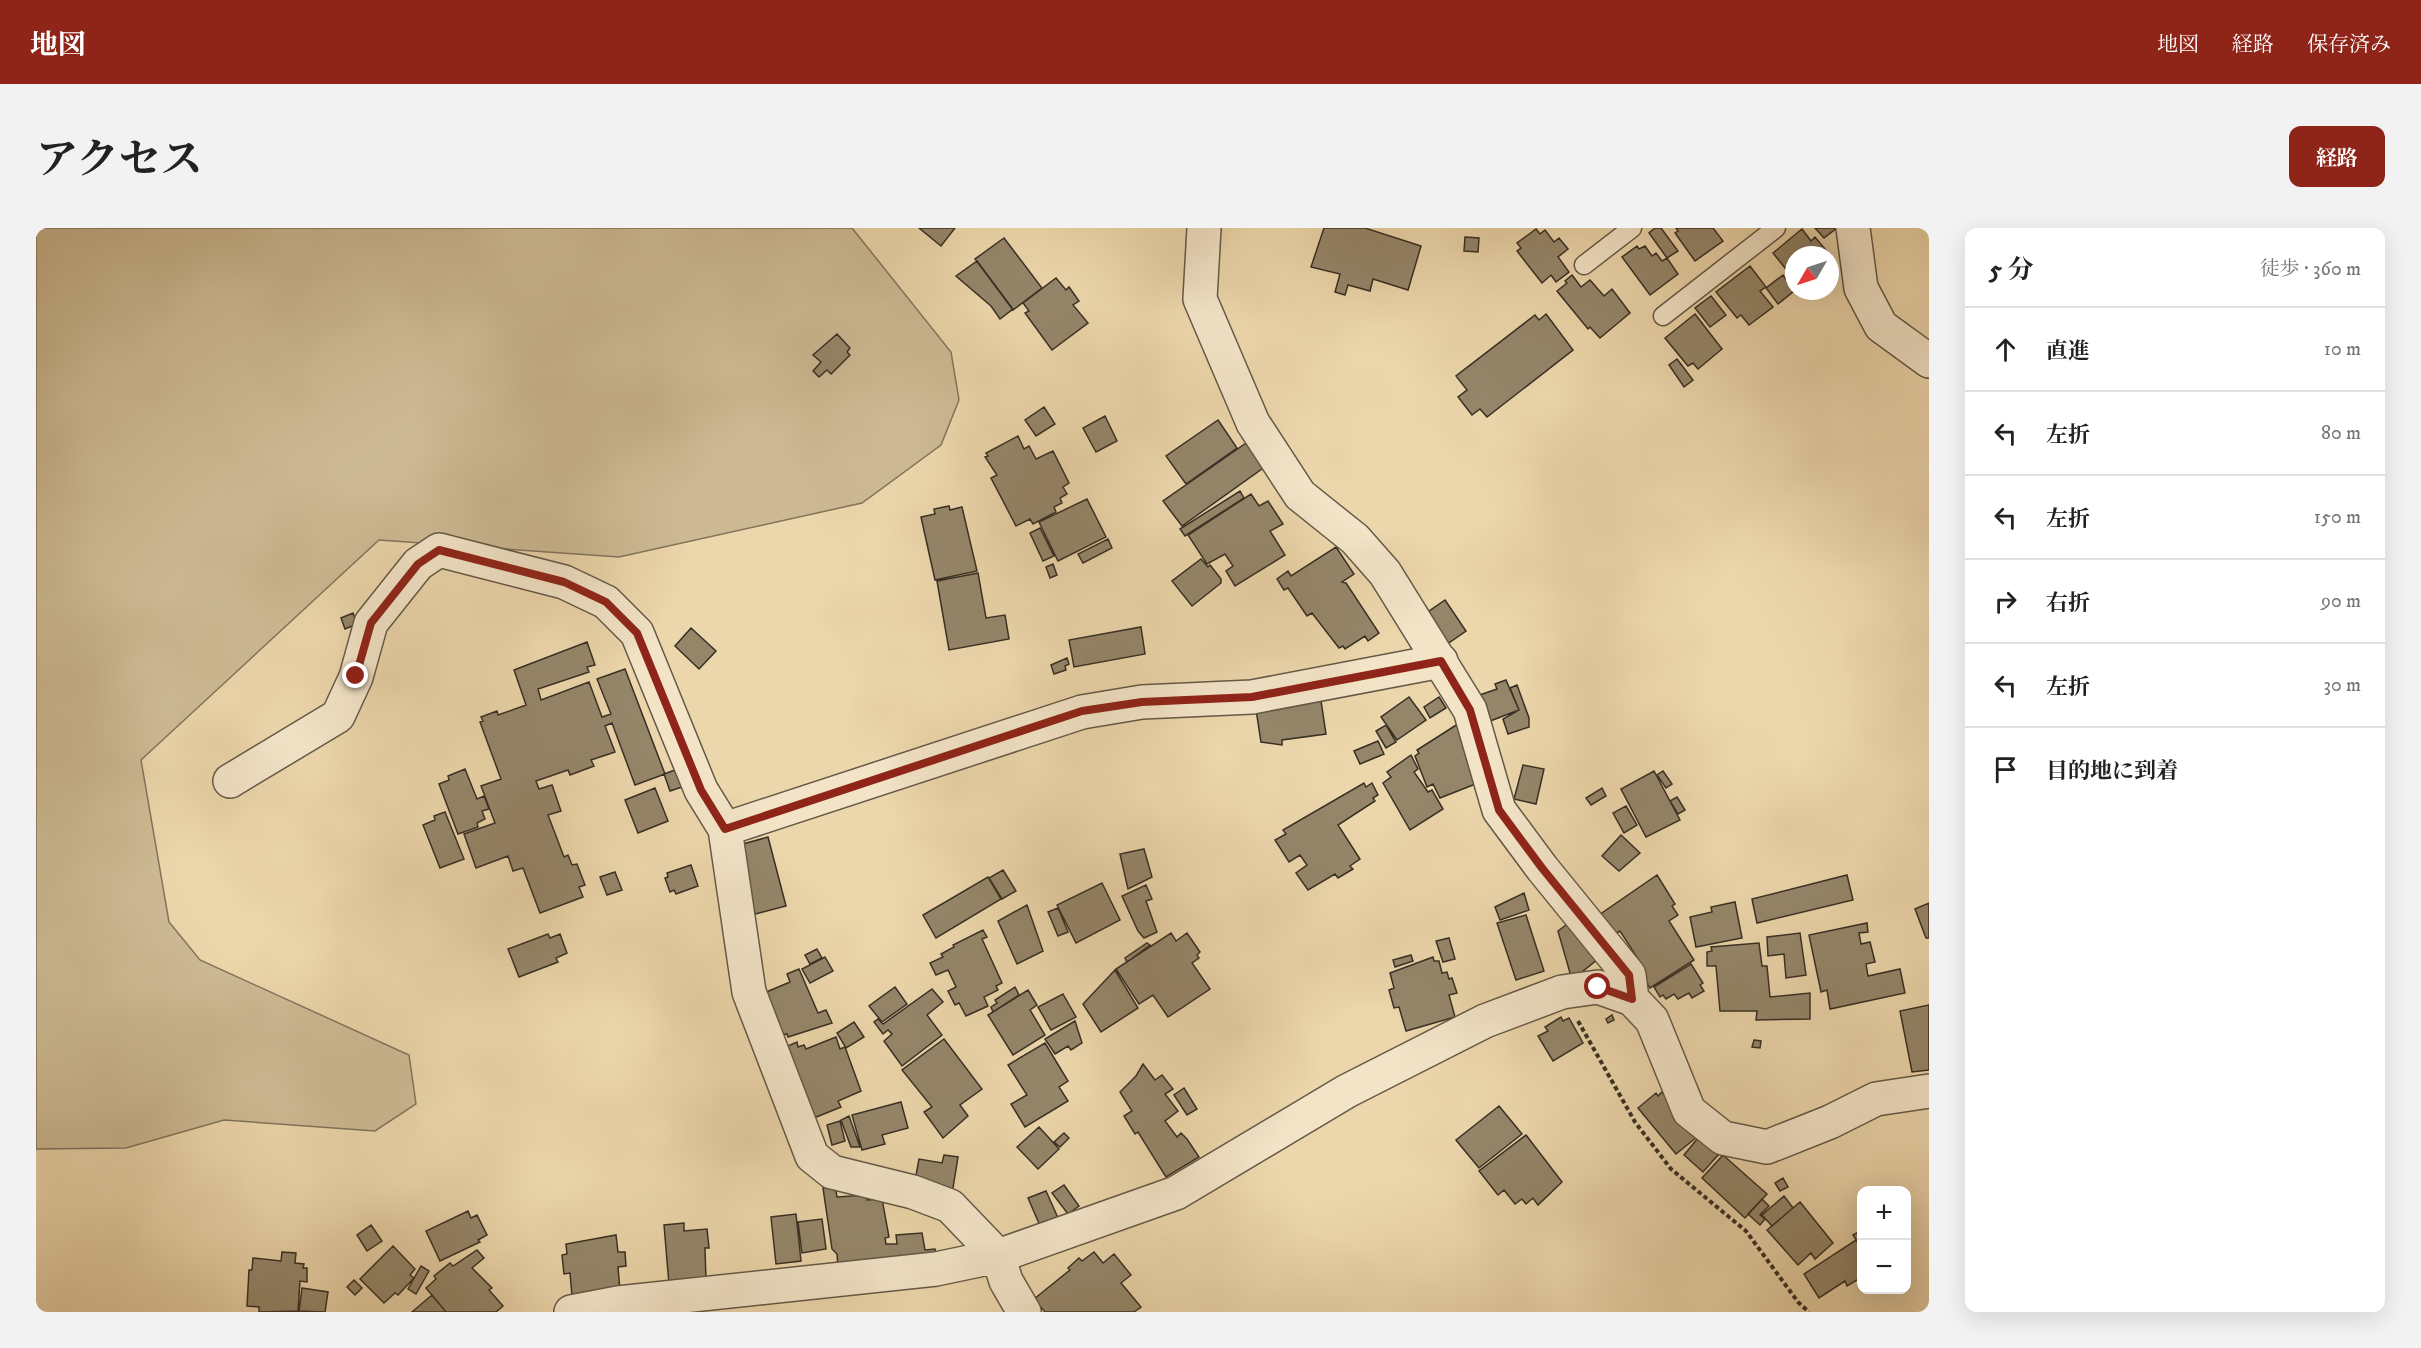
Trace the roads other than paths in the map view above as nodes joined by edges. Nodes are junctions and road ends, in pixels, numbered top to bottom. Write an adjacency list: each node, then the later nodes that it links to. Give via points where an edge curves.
1 (1204, 228): 8 (street, via 1200,299 1253,423 1300,495 1355,539 1386,573)
2 (1632, 228): 5 (lane)
3 (1776, 228): 6 (lane)
4 (1853, 228): 7 (street, via 1861,288 1881,326)
5 (1584, 265)
6 (1663, 316)
7 (1929, 361)
8 (1441, 661): 10 (street, via 1252,697 1142,702 1082,711); 11 (street, via 1470,710 1499,810 1629,975)
9 (230, 781): 10 (street, via 338,716 356,676 371,623 418,564 439,550 564,582 606,602 630,625 637,633 701,790)
10 (725, 829): 13 (street, via 749,992 812,1156 832,1172 913,1192 950,1206)
11 (1632, 999): 12 (street, via 1652,1020 1689,1111 1723,1138 1767,1147 1876,1099); 13 (street, via 1598,987 1562,992 1485,1021 1347,1091 1176,1193)
12 (1929, 1091)
13 (998, 1256): 14 (street, via 936,1269); 15 (street, via 1006,1281)
14 (571, 1312)
15 (1024, 1312)

